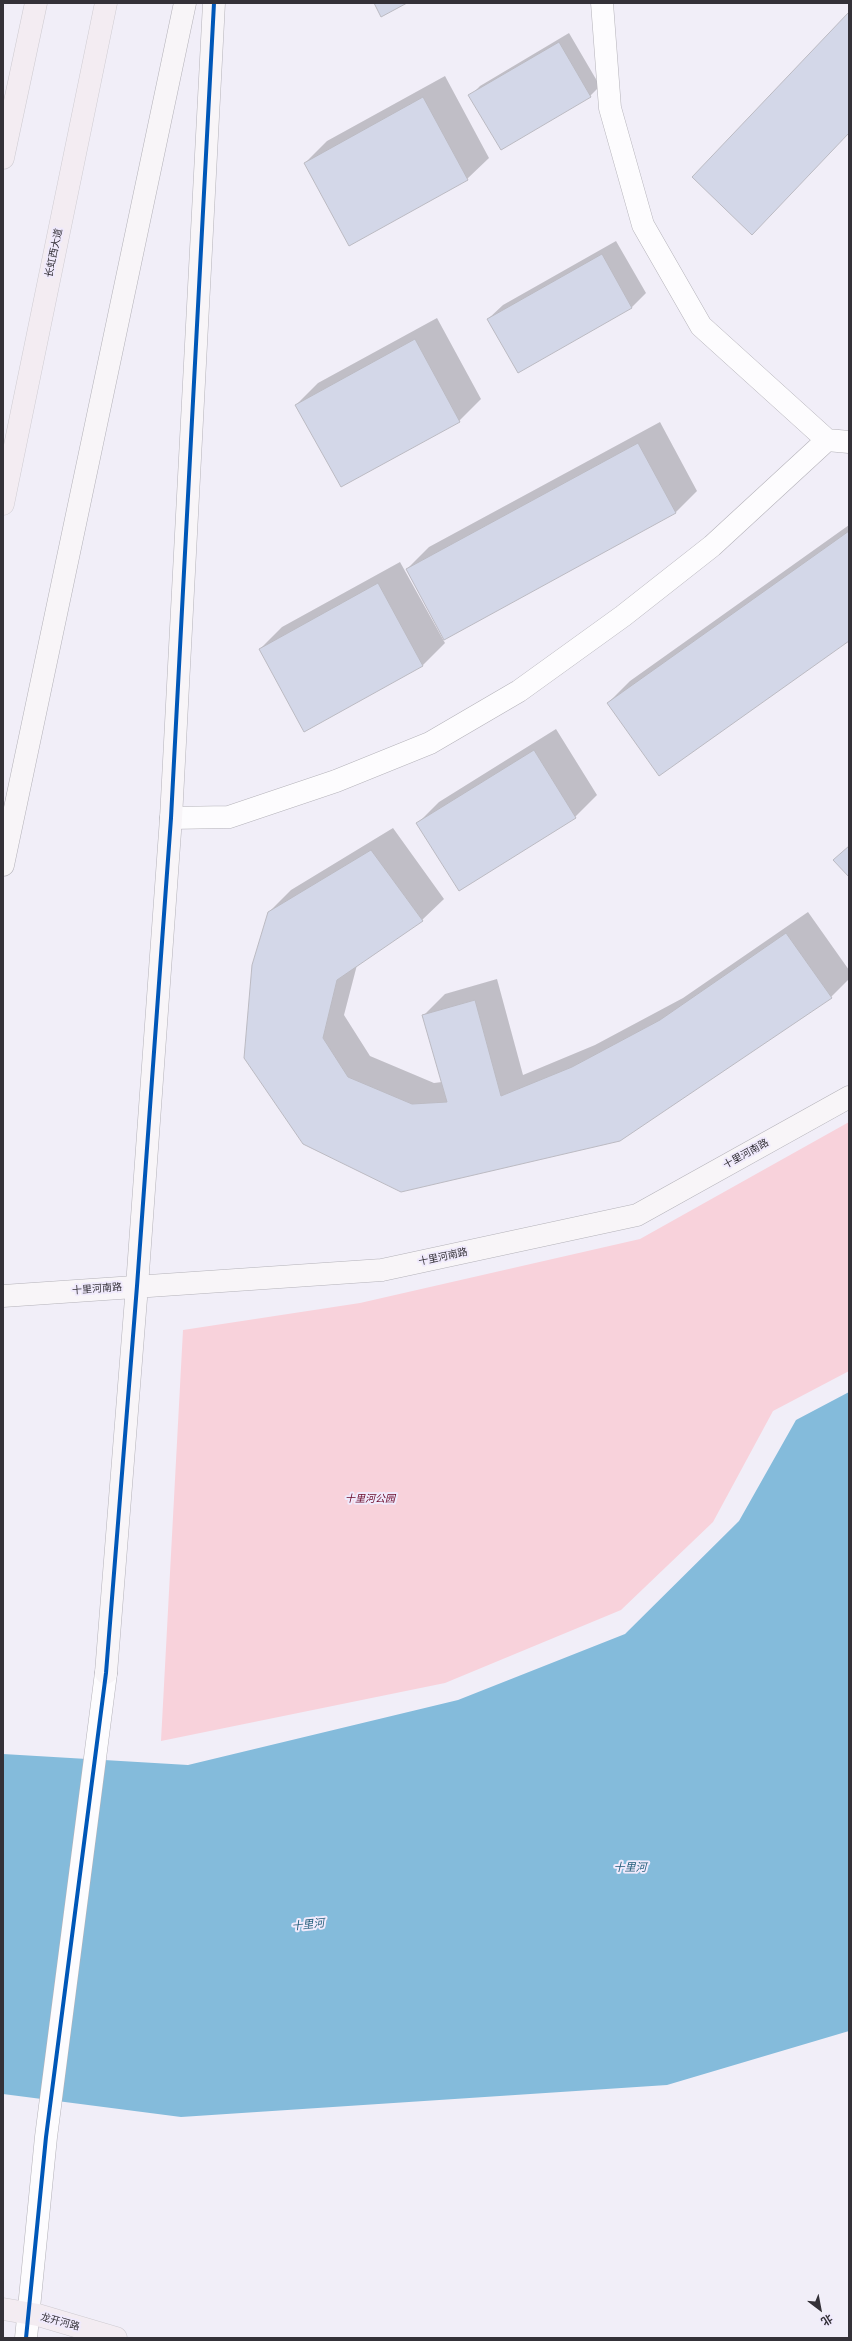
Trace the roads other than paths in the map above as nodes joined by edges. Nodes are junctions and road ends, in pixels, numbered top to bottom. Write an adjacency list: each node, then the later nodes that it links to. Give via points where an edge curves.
1 (36, 3): 6 (main road)
2 (106, 3): 9 (main road, 长虹西大道)
3 (185, 3): 11 (street)
4 (214, 3): 10 (street)
5 (602, 3): 7 (street, via 610,108 643,224 701,326)
6 (3, 158)
7 (827, 440): 8 (street); 10 (street, via 712,546 623,616 519,691 430,743 336,781 229,817)
8 (849, 442)
9 (3, 504)
10 (170, 818): 13 (street)
11 (3, 865)
12 (849, 1096): 13 (street, 十里河南路, via 638,1215 382,1270)
13 (137, 1286): 14 (street, 十里河南路); 16 (street, via 106,1673 46,2137)
14 (3, 1296)
15 (3, 2309): 16 (main road, 龙开河路)
16 (29, 2314): 17 (street); 18 (main road, 龙开河路)
17 (26, 2338)
18 (116, 2338)

